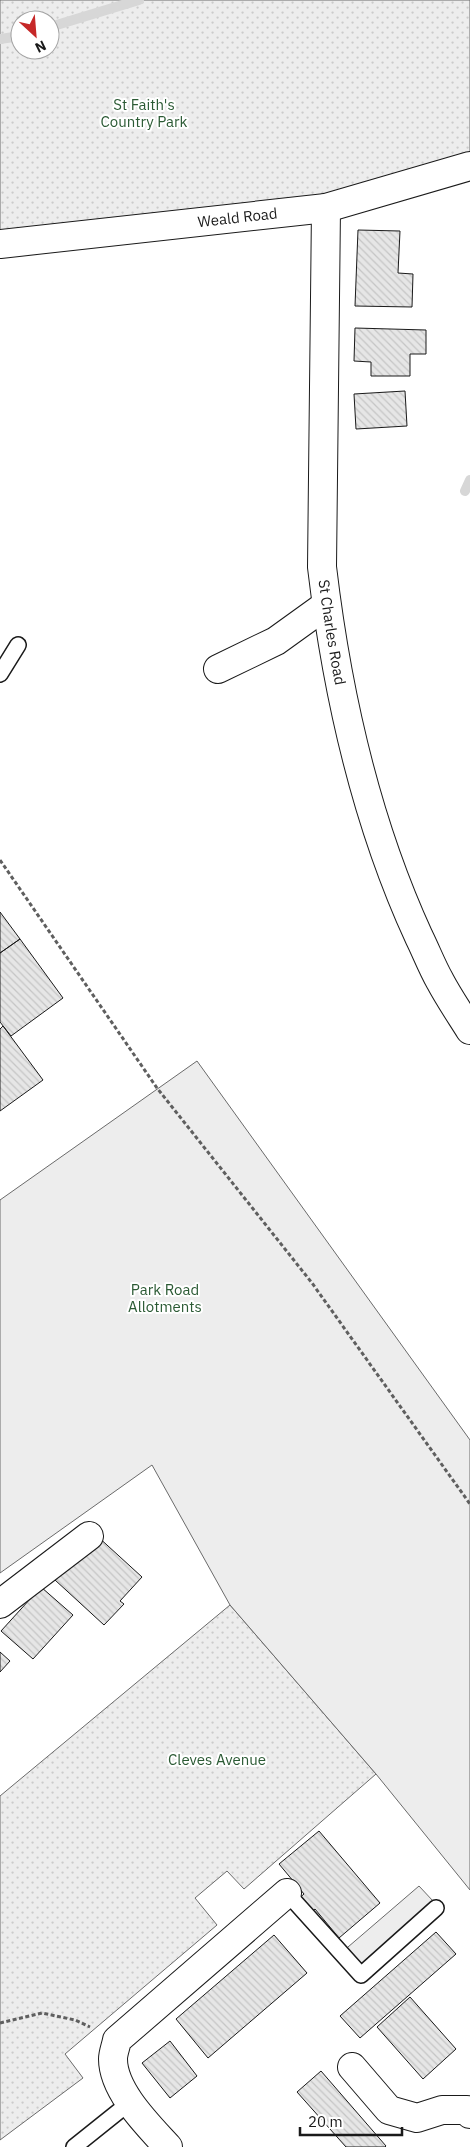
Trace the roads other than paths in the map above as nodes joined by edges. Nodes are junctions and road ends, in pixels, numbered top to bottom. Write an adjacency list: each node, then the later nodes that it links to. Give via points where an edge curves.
1 (470, 166): 2 (street, Weald Road)
2 (326, 208): 3 (street, Weald Road); 4 (street, St Charles Road, via 322,568)
3 (0, 244)
4 (326, 605): 6 (street, via 276,640); 8 (street, St Charles Road, via 350,730 397,890 440,981)
5 (18, 645): 7 (lane)
6 (218, 669)
7 (0, 674)
8 (470, 1030)
9 (88, 1536): 10 (street)
10 (0, 1604)
11 (287, 1893): 12 (lane, via 361,1975); 14 (street, via 117,2040 113,2060)
12 (436, 1908)
13 (352, 2067): 15 (street, via 389,2110 417,2118 442,2110 467,2110)
14 (129, 2103): 16 (lane); 17 (street)
15 (470, 2114)
16 (74, 2147)
17 (168, 2147)

